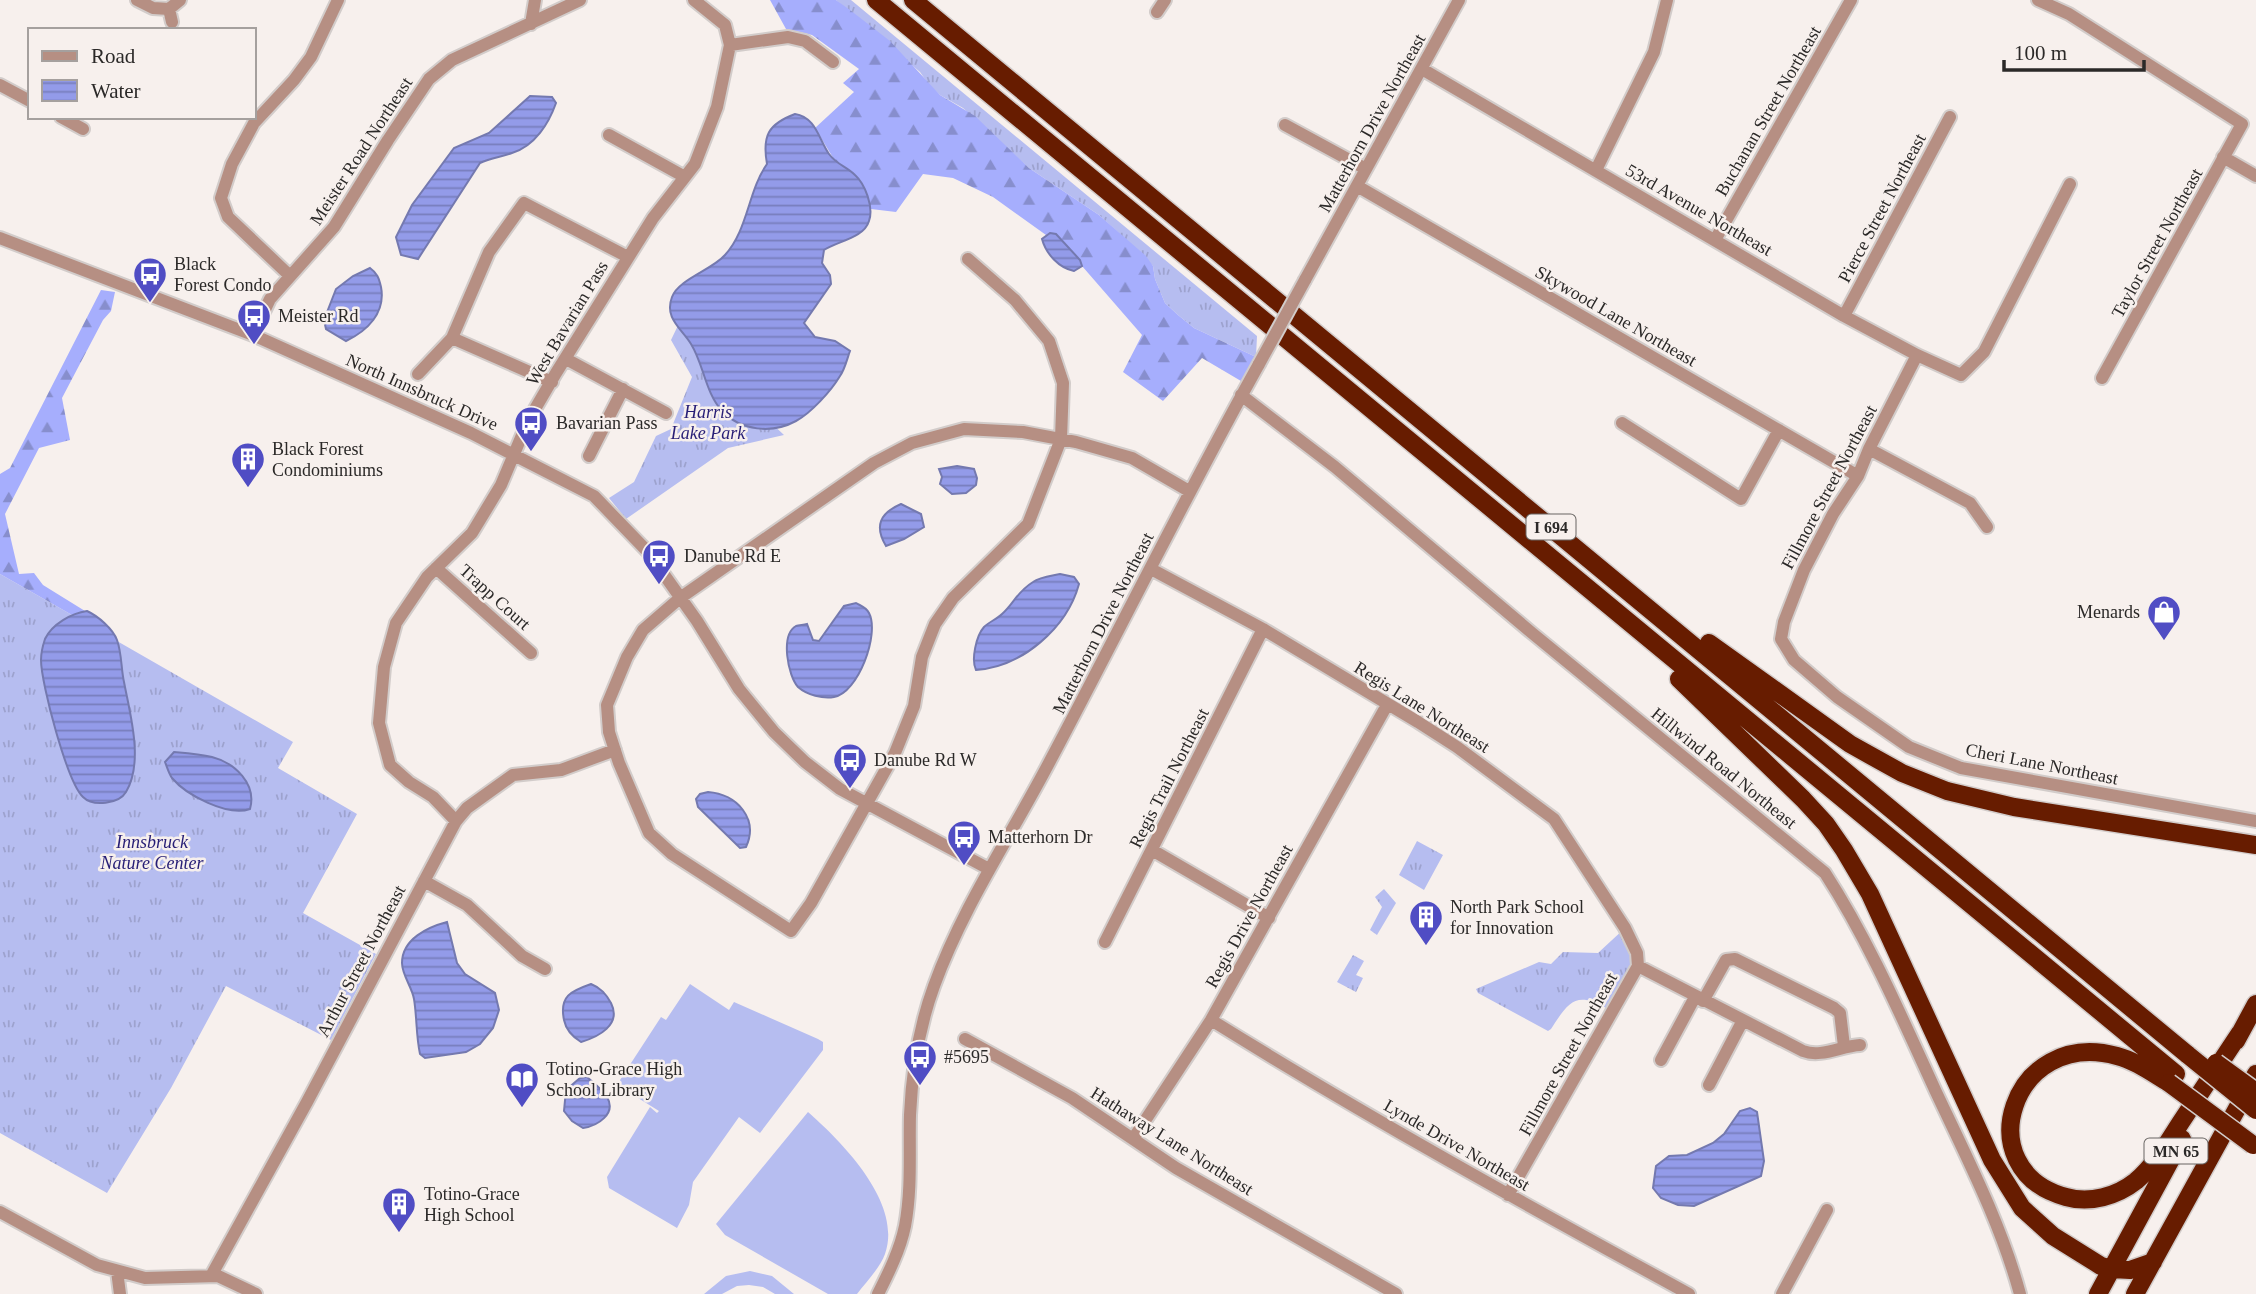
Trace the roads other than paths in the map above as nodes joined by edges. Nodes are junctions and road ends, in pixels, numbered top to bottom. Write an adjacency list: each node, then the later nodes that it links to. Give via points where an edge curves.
1 (138, 0): 14 (street, via 153,8)
2 (180, 0): 14 (street)
3 (338, 0): 39 (street, via 311,57 254,123 232,164 221,198 228,217)
4 (535, 0): 17 (street)
5 (580, 0): 17 (street, Meister Road Northeast)
6 (694, 0): 18 (street, via 724,25)
7 (876, 0): 65 (highway, I 694)
8 (913, 0): 53 (highway, I 694)
9 (1165, 0): 15 (street)
10 (1459, 0): 20 (street, Matterhorn Drive Northeast)
11 (1667, 0): 30 (street, via 1654,52)
12 (1851, 0): 36 (street, Buchanan Street Northeast)
13 (2038, 0): 28 (street, Taylor Street Northeast, via 2242,124)
14 (169, 9): 16 (street)
15 (1157, 12)
16 (172, 22)
17 (531, 24): 39 (street, Meister Road Northeast, via 452,60 429,79 334,227)
18 (730, 45): 19 (street, via 788,37 805,41); 32 (street, West Bavarian Pass, via 717,107 695,164)
19 (833, 62)
20 (1422, 69): 29 (street, Matterhorn Drive Northeast); 30 (street, 53rd Avenue Northeast)
21 (0, 85): 22 (street)
22 (28, 100)
23 (1950, 117): 40 (street, Pierce Street Northeast)
24 (65, 119): 26 (street)
25 (1285, 125): 29 (street)
26 (83, 129)
27 (609, 135): 32 (street)
28 (2223, 158): 31 (street); 46 (street, Taylor Street Northeast)
29 (1366, 169): 34 (street, Matterhorn Drive Northeast)
30 (1596, 170): 36 (street, 53rd Avenue Northeast)
31 (2256, 176)
32 (685, 177): 37 (street, West Bavarian Pass)
33 (2070, 184): 43 (street, 53rd Avenue Northeast, via 1983,352 1961,375)
34 (1357, 187): 49 (street, Matterhorn Drive Northeast, bridge); 52 (street, Skywood Lane Northeast)
35 (0, 238): 41 (street, North Innsbruck Drive)
36 (1715, 240): 40 (street, 53rd Avenue Northeast)
37 (628, 257): 42 (street, via 524,203 489,252); 44 (street, West Bavarian Pass)
38 (968, 258): 54 (street, via 1015,300 1049,341 1063,383)
39 (289, 275): 41 (street, Meister Road Northeast, via 270,299)
40 (1844, 316): 43 (street, 53rd Avenue Northeast)
41 (253, 335): 56 (street, North Innsbruck Drive)
42 (452, 338): 45 (street); 47 (street)
43 (1917, 355): 55 (street, Fillmore Street Northeast)
44 (566, 359): 47 (street, West Bavarian Pass); 48 (street)
45 (418, 374)
46 (2102, 378)
47 (552, 382): 56 (street, West Bavarian Pass)
48 (623, 390): 50 (street); 57 (street)
49 (1241, 395): 59 (street, Matterhorn Drive Northeast); 111 (street, Hillwind Road Northeast, via 1335,467 1825,873 1848,909 1938,1094 2009,1254)
50 (666, 413)
51 (1622, 424): 52 (street, via 1741,499)
52 (1779, 430): 58 (street, Skywood Lane Northeast)
53 (1443, 438): 73 (highway, via 1761,682 1850,744 1896,769 1984,801); 90 (highway, I 694, via 2040,931)
54 (1061, 439): 59 (street, via 1132,458); 63 (street, via 964,429 912,443 874,463); 70 (street, via 1028,524 953,598 935,624 922,657 914,706 895,753)
55 (1869, 449): 58 (street, Fillmore Street Northeast); 60 (street, via 1969,503)
56 (514, 454): 61 (street, West Bavarian Pass, via 472,533); 63 (street, North Innsbruck Drive, via 594,496 648,552)
57 (589, 456)
58 (1858, 476): 66 (street, Fillmore Street Northeast, via 1804,570)
59 (1189, 491): 62 (street, Matterhorn Drive Northeast)
60 (1986, 527)
61 (436, 568): 67 (street, Trapp Court); 71 (street, West Bavarian Pass, via 396,623 384,667 379,723 390,765)
62 (1151, 569): 64 (street, Regis Lane Northeast); 75 (street, Matterhorn Drive Northeast)
63 (680, 598): 69 (street, via 643,630 627,657 607,705); 70 (street, North Innsbruck Drive, via 739,689 774,732 823,776)
64 (1263, 629): 68 (street, Regis Lane Northeast); 74 (street, Regis Trail Northeast)
65 (1646, 638): 92 (highway, I 694); 102 (highway, via 1674,673 1803,799 1844,850 1870,894 1992,1160 2015,1198 2053,1236)
66 (1781, 639): 72 (street, Cheri Lane Northeast, via 1794,660 1836,697 1909,747 1961,768)
67 (531, 653)
68 (1387, 705): 77 (street, Regis Drive Northeast); 78 (street, Regis Lane Northeast, via 1457,747 1554,819)
69 (615, 750): 70 (street, via 649,833 673,854 791,931); 71 (street, Arthur Street Northeast, via 561,770 513,775)
70 (867, 802): 75 (street, North Innsbruck Drive)
71 (456, 821): 76 (street, Arthur Street Northeast)
72 (2256, 821)
73 (2256, 845)
74 (1152, 850): 77 (street); 79 (street, Regis Trail Northeast)
75 (989, 869): 107 (street, Matterhorn Drive Northeast, via 947,950 926,1009 913,1076 905,1225 895,1261)
76 (424, 881): 81 (street, via 467,905 522,956); 104 (street, Arthur Street Northeast)
77 (1269, 918): 84 (street, Regis Drive Northeast)
78 (1625, 928): 80 (street, Fillmore Street Northeast, via 1637,953)
79 (1105, 942)
80 (1637, 966): 82 (street); 98 (street, Fillmore Street Northeast)
81 (545, 969)
82 (1699, 999): 85 (street); 89 (street, via 1726,960 1735,959 1834,1007 1840,1013); 91 (street)
83 (2256, 1004): 86 (highway, MN 65)
84 (1211, 1020): 96 (street, Regis Drive Northeast); 98 (street, Lynde Drive Northeast)
85 (1742, 1022): 89 (street, via 1811,1054); 94 (street)
86 (2240, 1033): 92 (highway, via 2157,1158 2122,1190 2094,1199 2070,1198 2040,1185 2020,1163 2011,1132 2015,1103 2035,1073 2057,1059 2086,1052 2116,1056); 102 (highway, MN 65)
87 (965, 1039): 96 (street, Hathaway Lane Northeast, via 1072,1098)
88 (1860, 1045): 89 (street)
89 (1844, 1046)
90 (2191, 1050): 93 (highway, bridge); 95 (highway, I 694, bridge)
91 (1661, 1060)
92 (2172, 1078): 97 (highway, I 694)
93 (2256, 1079): 101 (highway, MN 65)
94 (1709, 1085)
95 (2256, 1110)
96 (1133, 1139): 108 (street, Hathaway Lane Northeast)
97 (2255, 1144)
98 (1508, 1195): 109 (street, Lynde Drive Northeast)
99 (1827, 1210): 110 (street)
100 (0, 1212): 103 (street, via 97,1265)
101 (2153, 1262): 102 (highway, via 2130,1270); 113 (highway, MN 65)
102 (2112, 1269): 112 (highway, MN 65)
103 (117, 1271): 104 (street, via 145,1278); 105 (street)
104 (211, 1276): 106 (street)
105 (120, 1294)
106 (256, 1294)
107 (878, 1294)
108 (1396, 1294)
109 (1689, 1294)
110 (1782, 1294)
111 (2020, 1294)
112 (2098, 1294)
113 (2135, 1294)

